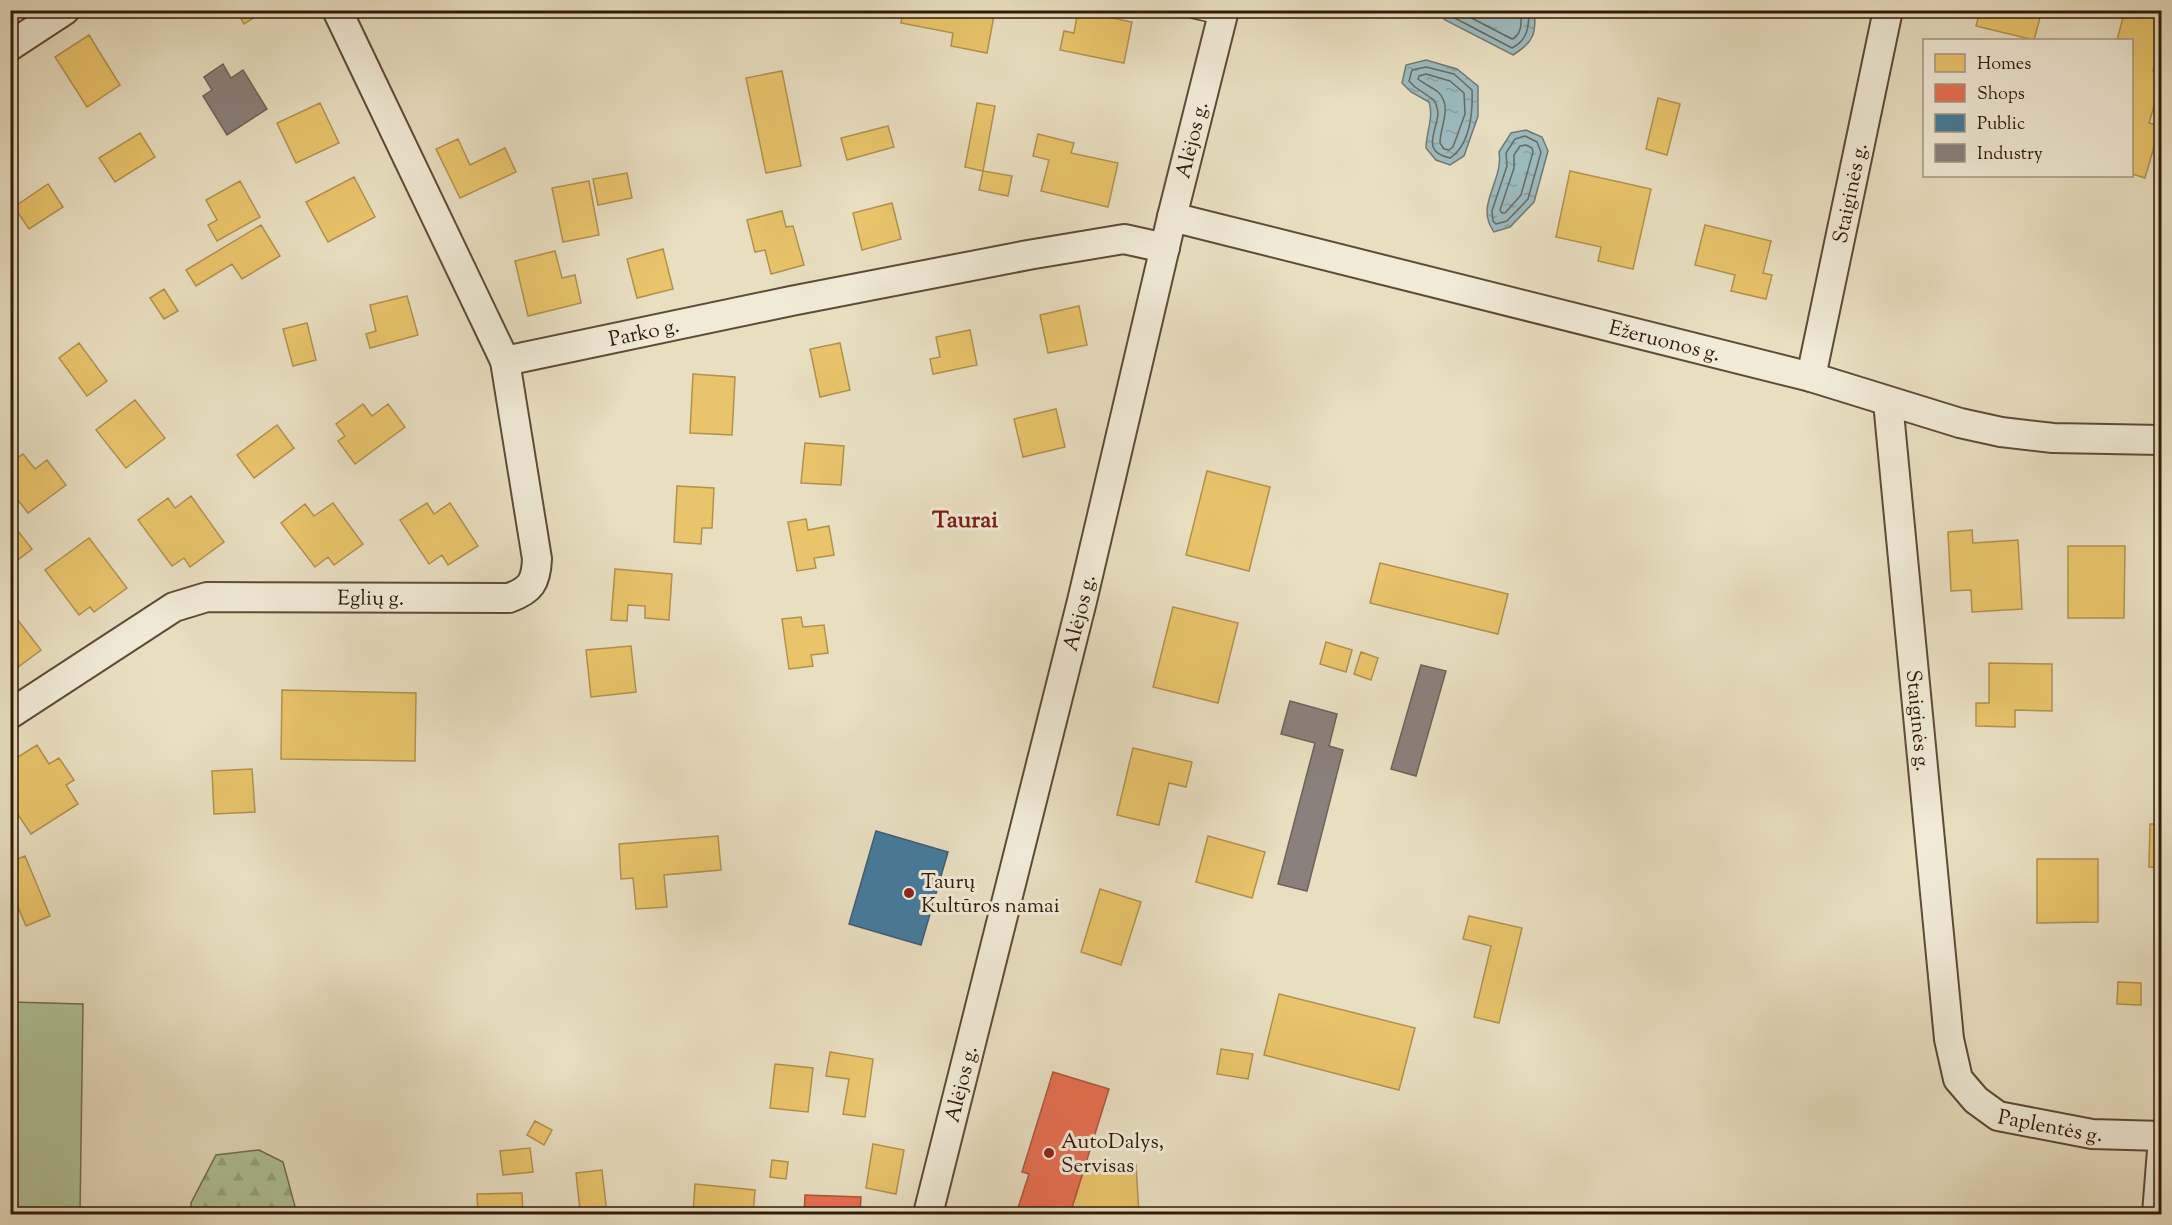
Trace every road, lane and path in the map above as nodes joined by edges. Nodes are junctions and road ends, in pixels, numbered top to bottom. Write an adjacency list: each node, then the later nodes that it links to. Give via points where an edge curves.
1 (65, 10): 6 (street)
2 (337, 10): 9 (street)
3 (1192, 10): 5 (lane)
4 (1888, 10): 10 (street, Staiginės g.)
5 (1224, 14): 7 (street, Alėjos g.)
6 (10, 46)
7 (1172, 217): 8 (street, Alėjos g.); 10 (street, Ežeruonos g.)
8 (1165, 248): 9 (street, Parko g., via 1124,239 791,301); 17 (street, Alėjos g., via 1082,601)
9 (505, 361): 13 (street, Eglių g., via 537,559 536,575 521,594 509,598 207,597 174,607)
10 (1811, 377): 11 (street, Ežeruonos g.)
11 (1888, 402): 12 (street, Ežeruonos g., via 2001,432 2053,438); 14 (street, Staiginės g.)
12 (2162, 440)
13 (10, 714)
14 (1949, 1040): 15 (street, Paplentės g., via 1958,1079 1976,1100 1998,1116 2092,1134)
15 (2162, 1136)
16 (2162, 1150): 18 (street)
17 (928, 1215)
18 (2157, 1215)

